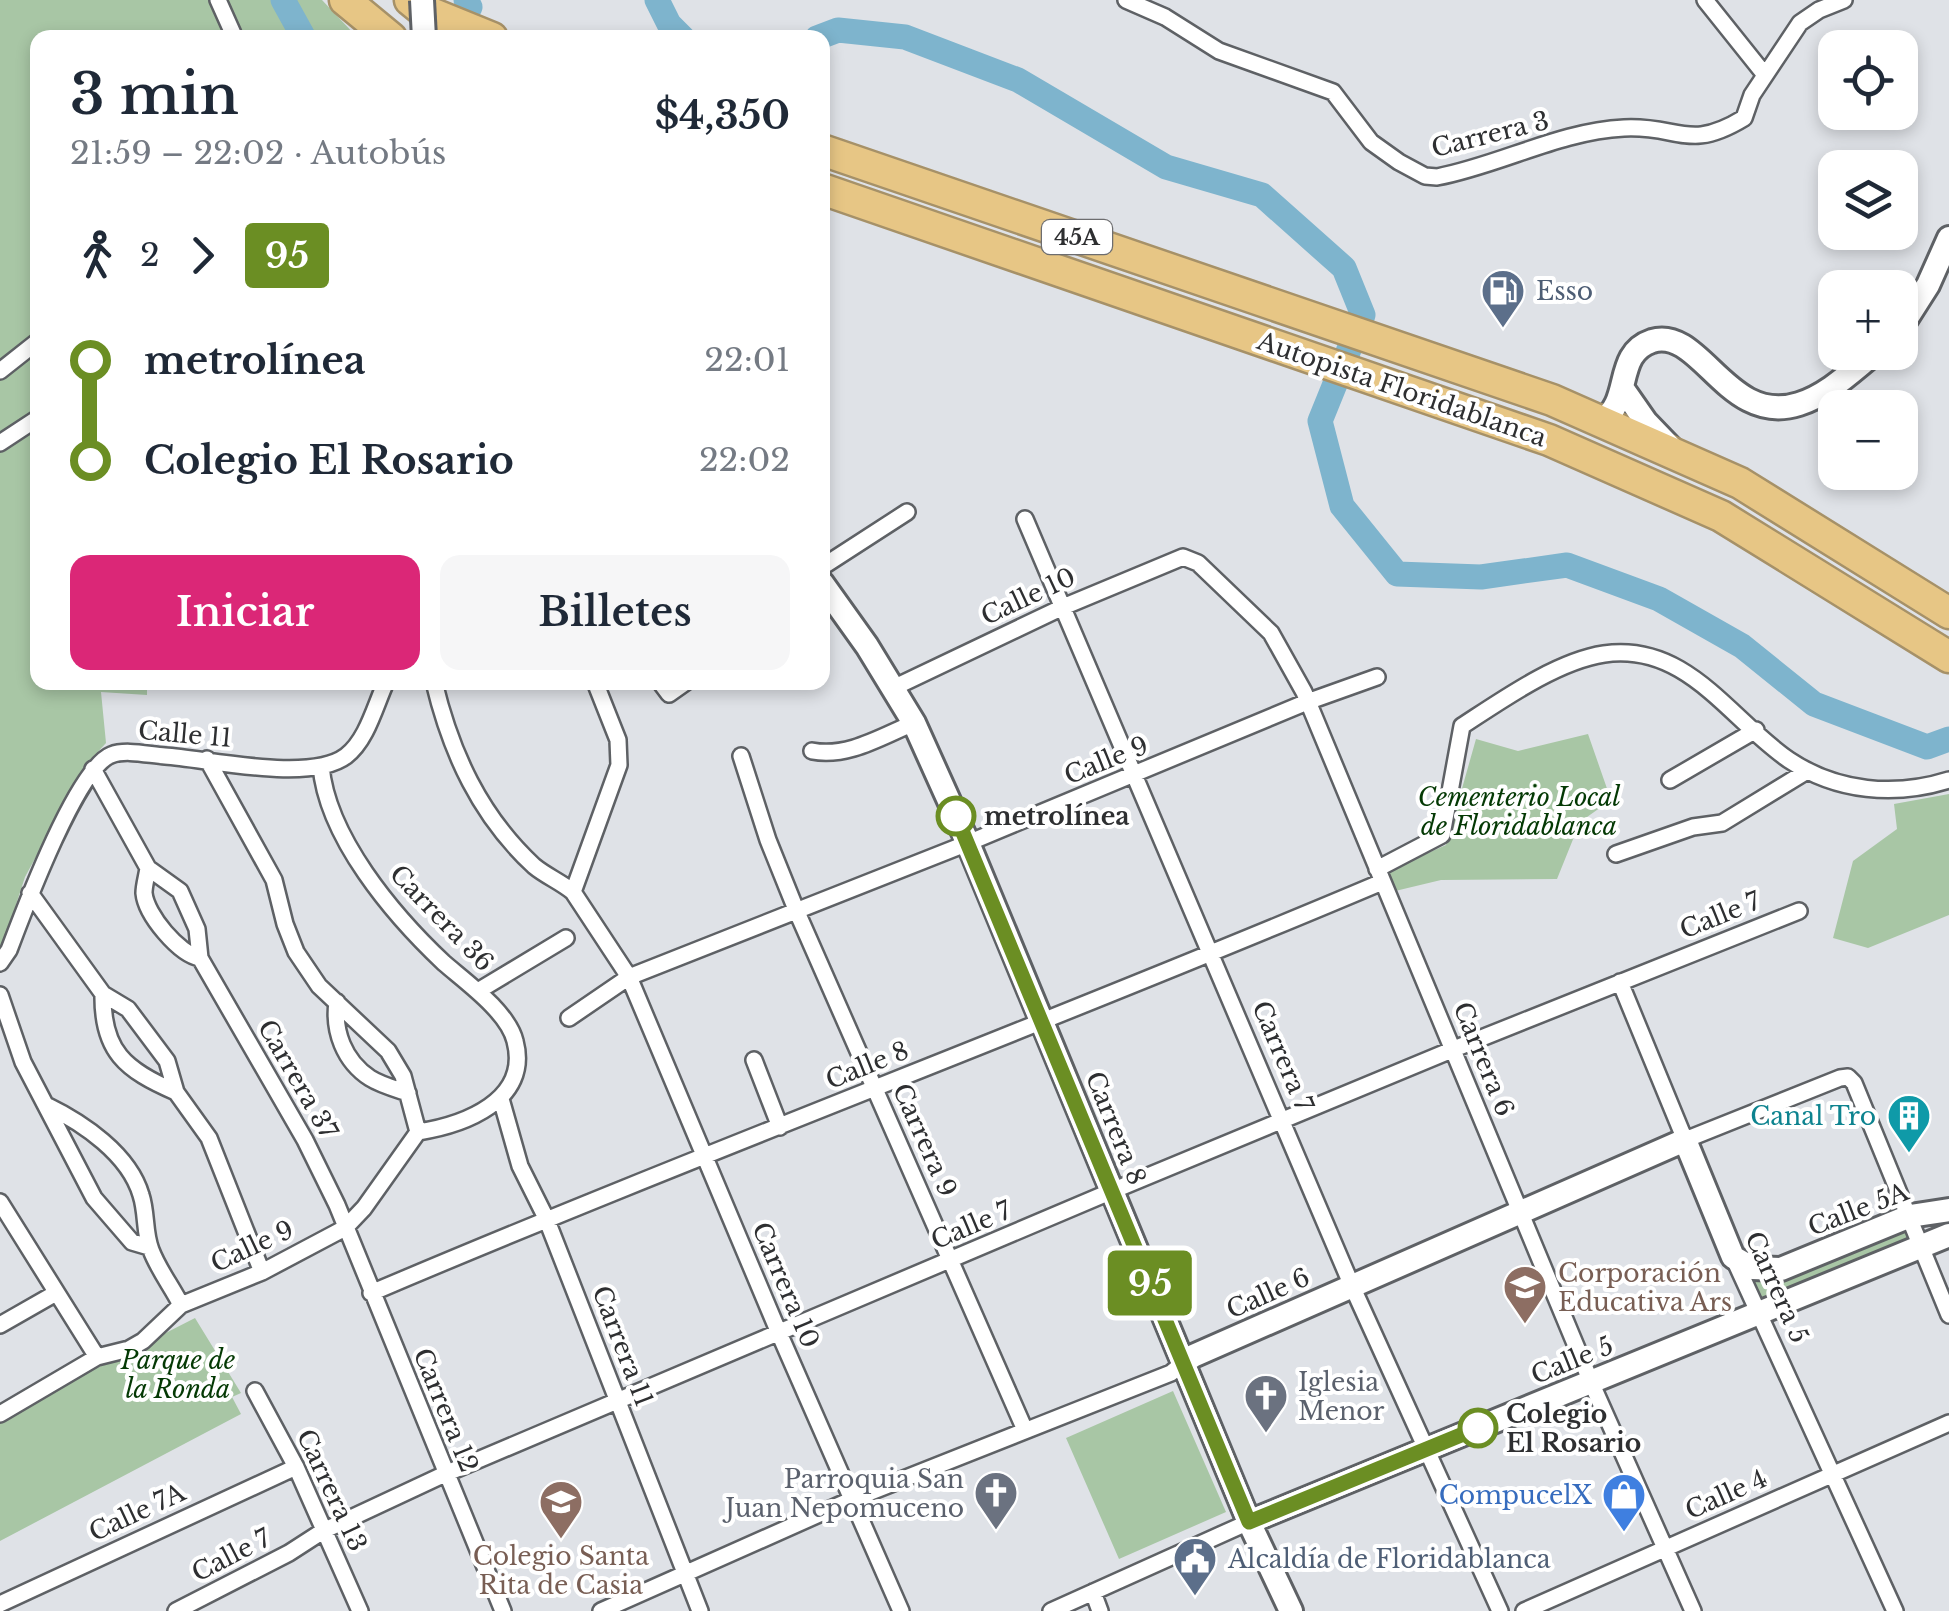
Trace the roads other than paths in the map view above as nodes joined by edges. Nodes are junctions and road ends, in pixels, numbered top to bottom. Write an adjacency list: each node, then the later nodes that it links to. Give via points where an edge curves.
1 (218, 0): 8 (street)
2 (410, 0): 11 (highway)
3 (422, 0): 10 (main road, bridge)
4 (1126, 0): 12 (street, Carrera 3, via 1219,50 1334,92 1370,142 1425,176 1603,130 1714,135 1744,118)
5 (1704, 0): 12 (street)
6 (1844, 0): 12 (street, Carrera 3, via 1800,23)
7 (357, 16): 9 (highway)
8 (231, 30)
9 (379, 30)
10 (424, 30)
11 (468, 30)
12 (1765, 75)
13 (830, 153): 21 (highway, Autopista Floridablanca / 45A)
14 (830, 193): 33 (highway, Autopista Floridablanca / 45A, via 1549,440 1722,516)
15 (1949, 238): 16 (main road)
16 (1918, 301)
17 (30, 347): 19 (street)
18 (1852, 370): 20 (main road, via 1816,397 1767,407 1732,391 1690,351 1654,340 1628,361)
19 (0, 371)
20 (1623, 389): 21 (main road); 24 (main road)
21 (1601, 421): 24 (highway, Autopista Floridablanca / 45A)
22 (30, 423): 23 (street)
23 (0, 443)
24 (1678, 455): 31 (highway, Autopista Floridablanca / 45A, via 1740,483)
25 (907, 512): 28 (street)
26 (1025, 518): 30 (street, Carrera 7)
27 (1186, 557): 30 (street, Calle 10); 39 (street, Carrera 6, via 1271,632)
28 (830, 562)
29 (830, 594): 35 (main road, Carrera 8)
30 (1062, 607): 35 (street, Calle 10); 48 (street, Carrera 7)
31 (1949, 613)
32 (830, 619): 35 (main road, Carrera 8)
33 (1945, 654)
34 (1377, 677): 39 (street, Calle 9)
35 (886, 679): 40 (main road, Carrera 8)
36 (382, 690): 45 (street, via 360,740 347,755)
37 (436, 690): 55 (street, via 460,768 493,821 536,868)
38 (598, 690): 55 (street, via 618,740 619,765)
39 (1308, 702): 48 (street, Calle 9); 54 (street, Carrera 6)
40 (914, 722): 42 (street, via 846,752); 51 (main road, Carrera 8)
41 (1756, 730): 47 (street); 49 (street); 54 (street, Calle 8, via 1682,669 1639,654 1600,655 1568,666 1462,726 1442,836)
42 (812, 751)
43 (742, 756): 58 (street, Carrera 9)
44 (208, 759): 45 (street, Calle 11, via 270,768); 46 (street, Calle 11, via 111,755); 68 (street, via 274,880 296,952)
45 (321, 766): 65 (street, Carrera 36, via 323,788 364,874)
46 (92, 768): 53 (street, Carrera 37); 56 (street)
47 (1807, 770): 50 (street, via 1880,790); 52 (street, via 1722,823)
48 (1136, 774): 51 (street, Calle 9); 60 (street, Carrera 7)
49 (1670, 780)
50 (1949, 780)
51 (968, 843): 58 (street, Calle 9); 70 (main road, Carrera 8)
52 (1616, 854)
53 (148, 868): 61 (street, Carrera 37, via 180,891 197,929); 61 (street, Carrera 37, via 144,896 154,916 187,955)
54 (1379, 876): 60 (street, Calle 8); 71 (street, Carrera 6)
55 (574, 892): 63 (street, Carrera 10)
56 (30, 893): 62 (street); 66 (street)
57 (1798, 911): 64 (street, Calle 7)
58 (797, 912): 63 (street, Calle 9); 73 (street, Carrera 9)
59 (566, 938): 65 (street)
60 (1212, 954): 70 (street, Calle 8); 78 (street, Carrera 7)
61 (200, 958): 90 (street, Carrera 37, via 305,1140)
62 (0, 963)
63 (629, 977): 69 (street, Calle 9); 82 (street, Carrera 10)
64 (1620, 982): 71 (street, Calle 7); 81 (street, Carrera 5)
65 (478, 991): 76 (street, Carrera 36, via 516,1042 512,1078)
66 (104, 994): 74 (street, via 147,1031 167,1061); 74 (street, via 110,1044 146,1079)
67 (0, 995): 77 (street)
68 (337, 1002): 75 (street, via 388,1051); 75 (street, via 337,1034 348,1054 370,1078)
69 (569, 1018)
70 (1042, 1021): 73 (street, Calle 8); 83 (main road, Carrera 8)
71 (1454, 1049): 78 (street, Calle 7); 86 (street, Carrera 6)
72 (754, 1060): 79 (street)
73 (875, 1089): 79 (street, Calle 8); 96 (street, Carrera 9)
74 (176, 1092): 98 (street, via 209,1138)
75 (408, 1093): 80 (street)
76 (500, 1099): 80 (street, via 452,1127); 88 (street, Carrera 11, via 520,1166)
77 (46, 1106): 93 (street, via 94,1198 132,1242); 93 (street, via 127,1166 140,1189)
78 (1282, 1121): 83 (street, Calle 7); 99 (street, Carrera 7)
79 (780, 1127): 82 (street, Calle 8)
80 (418, 1132): 90 (street, Calle 9)
81 (1685, 1140): 86 (main road, Calle 6); 87 (street, Calle 6, via 1848,1078); 95 (main road, Carrera 5)
82 (706, 1157): 88 (street, Calle 8); 106 (street, Carrera 10)
83 (1112, 1191): 96 (street, Calle 7); 108 (main road, Carrera 8)
84 (0, 1202): 89 (street)
85 (1949, 1210): 87 (main road, Calle 5A)
86 (1520, 1212): 99 (main road, Calle 6); 109 (street, Carrera 6)
87 (1910, 1216): 92 (street); 95 (main road, Calle 5A, via 1781,1269 1752,1268)
88 (546, 1218): 94 (street, Carrera 11); 101 (street, Calle 8)
89 (5, 1222): 100 (street)
90 (345, 1228): 98 (street, Calle 9); 101 (street, Carrera 12)
91 (1949, 1234): 92 (main road, Calle 5)
92 (1923, 1245): 103 (main road, Calle 5); 104 (street)
93 (149, 1247): 102 (street)
94 (562, 1258): 97 (street); 111 (street, Carrera 11)
95 (1733, 1258): 103 (street, Carrera 5)
96 (951, 1261): 106 (street, Calle 7); 114 (street, Carrera 9)
97 (544, 1266)
98 (262, 1272): 102 (street, Calle 9)
99 (1352, 1286): 108 (main road, Calle 6); 115 (street, Carrera 7)
100 (56, 1293): 105 (street); 107 (street)
101 (371, 1293): 117 (street, Carrera 12)
102 (182, 1305): 107 (street, Calle 9, via 143,1341)
103 (1758, 1313): 109 (main road, Calle 5); 118 (street, Carrera 5)
104 (1949, 1315)
105 (0, 1325)
106 (779, 1334): 111 (street, Calle 7); 119 (street, Carrera 10)
107 (97, 1357): 112 (street, Calle 9)
108 (1183, 1364): 114 (street, Calle 6); 120 (main road, Carrera 8)
109 (1591, 1382): 115 (main road, Calle 5); 122 (street, Carrera 6)
110 (255, 1390): 116 (street, Carrera 13)
111 (618, 1403): 117 (street, Calle 7); 123 (street, Carrera 11)
112 (0, 1414)
113 (1949, 1423): 118 (street, Calle 4)
114 (1025, 1430): 119 (street, Calle 6)
115 (1426, 1450): 120 (main road, Calle 5); 137 (street, Carrera 7)
116 (296, 1467): 121 (street, Carrera 13); 125 (street, Calle 7A)
117 (445, 1474): 121 (street, Calle 7); 130 (street, Carrera 12)
118 (1832, 1474): 122 (street, Calle 4); 140 (street, Carrera 5)
119 (853, 1499): 123 (street, Calle 6); 133 (street, Carrera 10)
120 (1249, 1522): 124 (street, Calle 5); 136 (main road, Carrera 8)
121 (323, 1530): 128 (street, Calle 7); 129 (street, Carrera 13)
122 (1666, 1548): 138 (street, Calle 4); 139 (street, Carrera 6)
123 (685, 1575): 131 (street, Calle 6); 132 (street, Carrera 11)
124 (1093, 1592): 134 (street, Calle 5); 135 (street)
125 (19, 1595): 126 (street, Calle 7A); 127 (street)
126 (0, 1604)
127 (28, 1611)
128 (176, 1611)
129 (360, 1611)
130 (503, 1611)
131 (601, 1611)
132 (700, 1611)
133 (901, 1611)
134 (1051, 1611)
135 (1100, 1611)
136 (1291, 1611)
137 (1500, 1611)
138 (1524, 1611)
139 (1692, 1611)
140 (1895, 1611)

